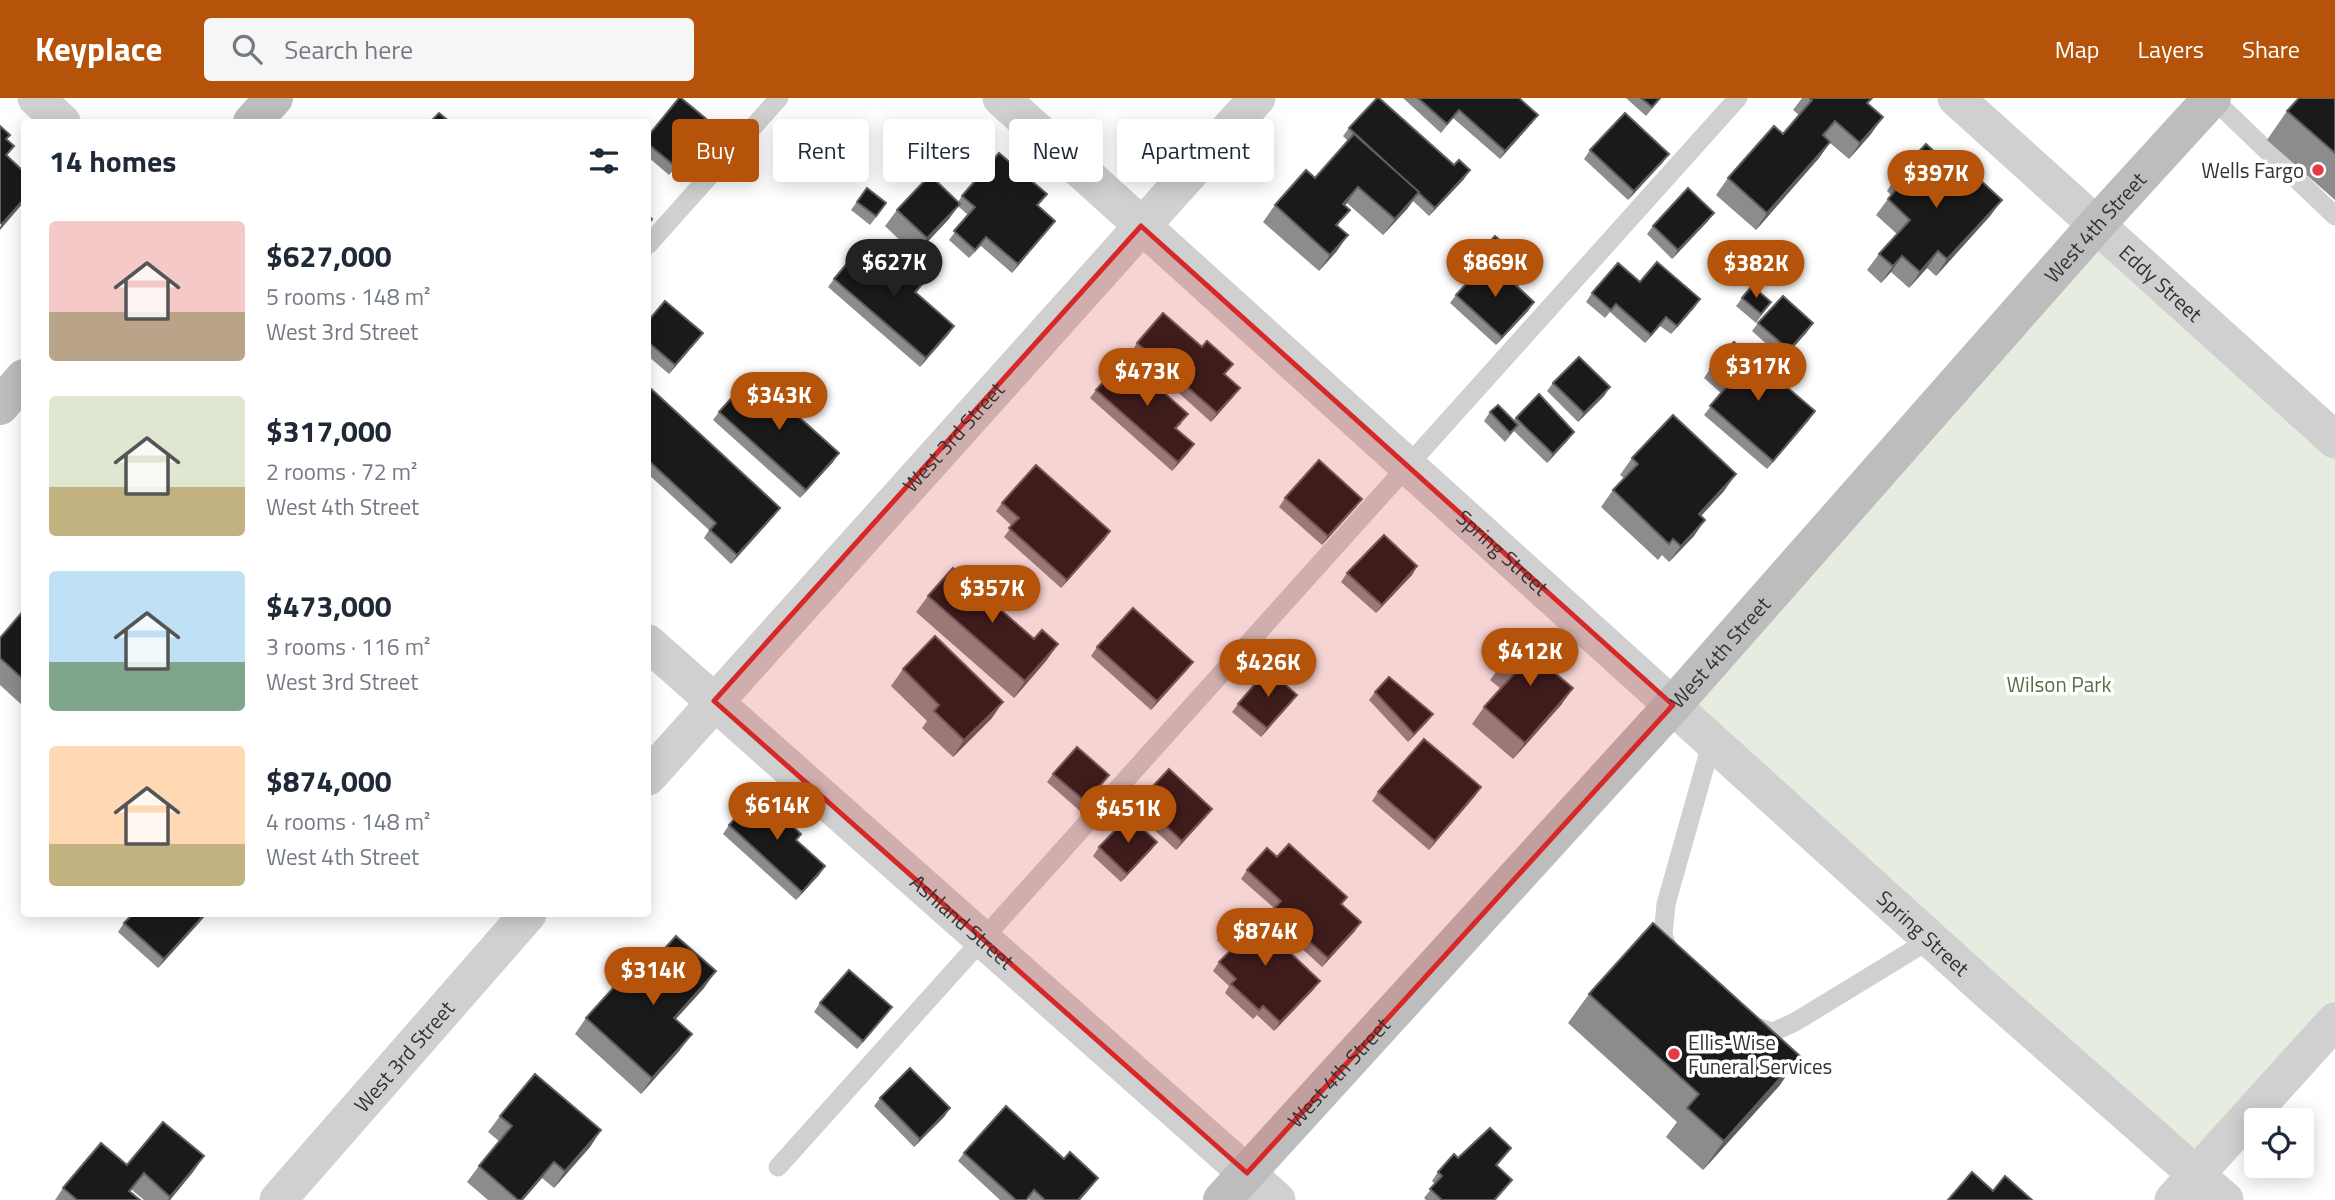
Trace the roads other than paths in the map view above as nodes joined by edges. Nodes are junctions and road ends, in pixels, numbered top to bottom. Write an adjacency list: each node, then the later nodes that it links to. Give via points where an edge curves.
1 (36, 98): 9 (street)
2 (274, 98): 10 (street)
3 (779, 98): 14 (lane)
4 (1001, 98): 13 (street, Spring Street)
5 (1257, 98): 13 (street, West 3rd Street)
6 (1738, 98): 18 (lane)
7 (1956, 98): 12 (street, Eddy Street)
8 (2212, 98): 11 (lane); 12 (street, West 4th Street)
9 (59, 119)
10 (255, 119)
11 (2335, 216)
12 (2096, 225): 17 (street, Eddy Street); 21 (street, West 4th Street)
13 (1141, 226): 18 (street, Spring Street); 20 (street, West 3rd Street)
14 (651, 242)
15 (21, 382): 16 (street)
16 (0, 406)
17 (2334, 436)
18 (1406, 465): 21 (street, Spring Street); 25 (lane)
19 (651, 646): 20 (street, Ashland Street)
20 (714, 701): 23 (street, West 3rd Street); 25 (street, Ashland Street)
21 (1673, 705): 22 (street, Spring Street); 31 (street, West 4th Street)
22 (1712, 741): 26 (street, Spring Street); 27 (lane, via 1662,935 1672,959)
23 (651, 774)
24 (525, 917): 33 (street, West 3rd Street)
25 (983, 939): 30 (lane); 31 (street, Ashland Street)
26 (1931, 939): 28 (lane, via 1773,1032 1752,1028); 32 (street, Spring Street)
27 (1682, 967)
28 (1732, 1010)
29 (2335, 1021): 32 (street)
30 (778, 1167)
31 (1234, 1186): 34 (street, Ashland Street)
32 (2185, 1187): 35 (street, Spring Street)
33 (292, 1195)
34 (1277, 1200)
35 (2225, 1200)

